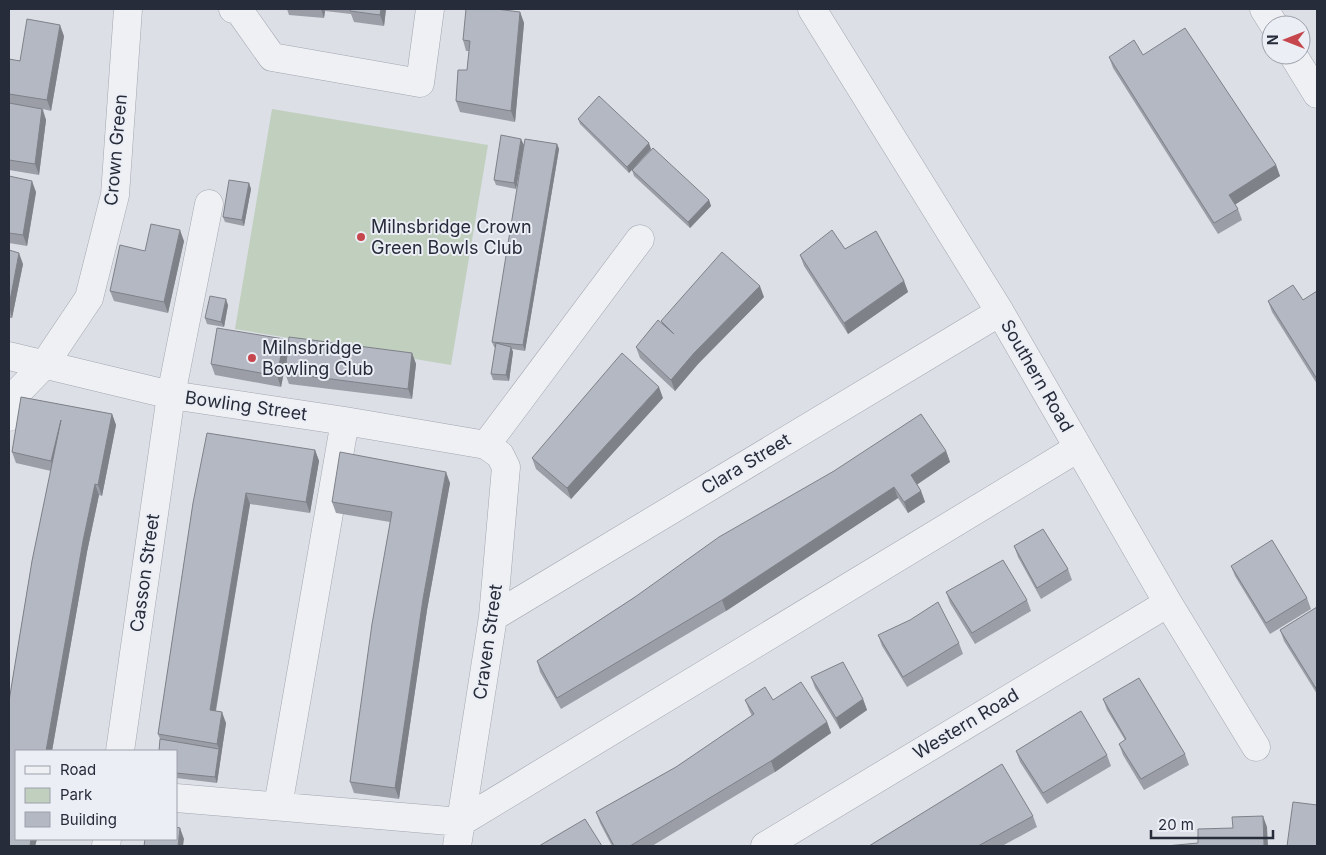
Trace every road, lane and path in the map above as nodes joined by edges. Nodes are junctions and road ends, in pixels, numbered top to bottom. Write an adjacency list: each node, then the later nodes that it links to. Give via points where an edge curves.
1 (128, 9): 11 (street, Crown Green, via 115,195 89,298)
2 (233, 9): 3 (street, via 238,9 272,57 420,83)
3 (430, 9)
4 (812, 9): 9 (street, Southern Road)
5 (1299, 65): 6 (street)
6 (1317, 94)
7 (209, 204): 12 (street, Casson Street)
8 (640, 239): 15 (street)
9 (1000, 312): 16 (street, Southern Road); 18 (street, Clara Street)
10 (9, 356): 11 (street, Bowling Street)
11 (44, 365): 12 (street, Bowling Street); 13 (street, Crown Green, via 13,397)
12 (171, 395): 14 (street, Bowling Street); 20 (street, Casson Street)
13 (9, 417)
14 (345, 421): 15 (street, Bowling Street); 22 (street)
15 (486, 445): 18 (street, Craven Street, via 500,455 506,467)
16 (1078, 448): 17 (street, Southern Road); 23 (street)
17 (1168, 603): 19 (street, Southern Road); 24 (street, Western Road)
18 (493, 617): 23 (street, Craven Street)
19 (1256, 747)
20 (120, 750)
21 (178, 798): 22 (street)
22 (278, 806): 23 (street)
23 (459, 834)
24 (765, 846)

